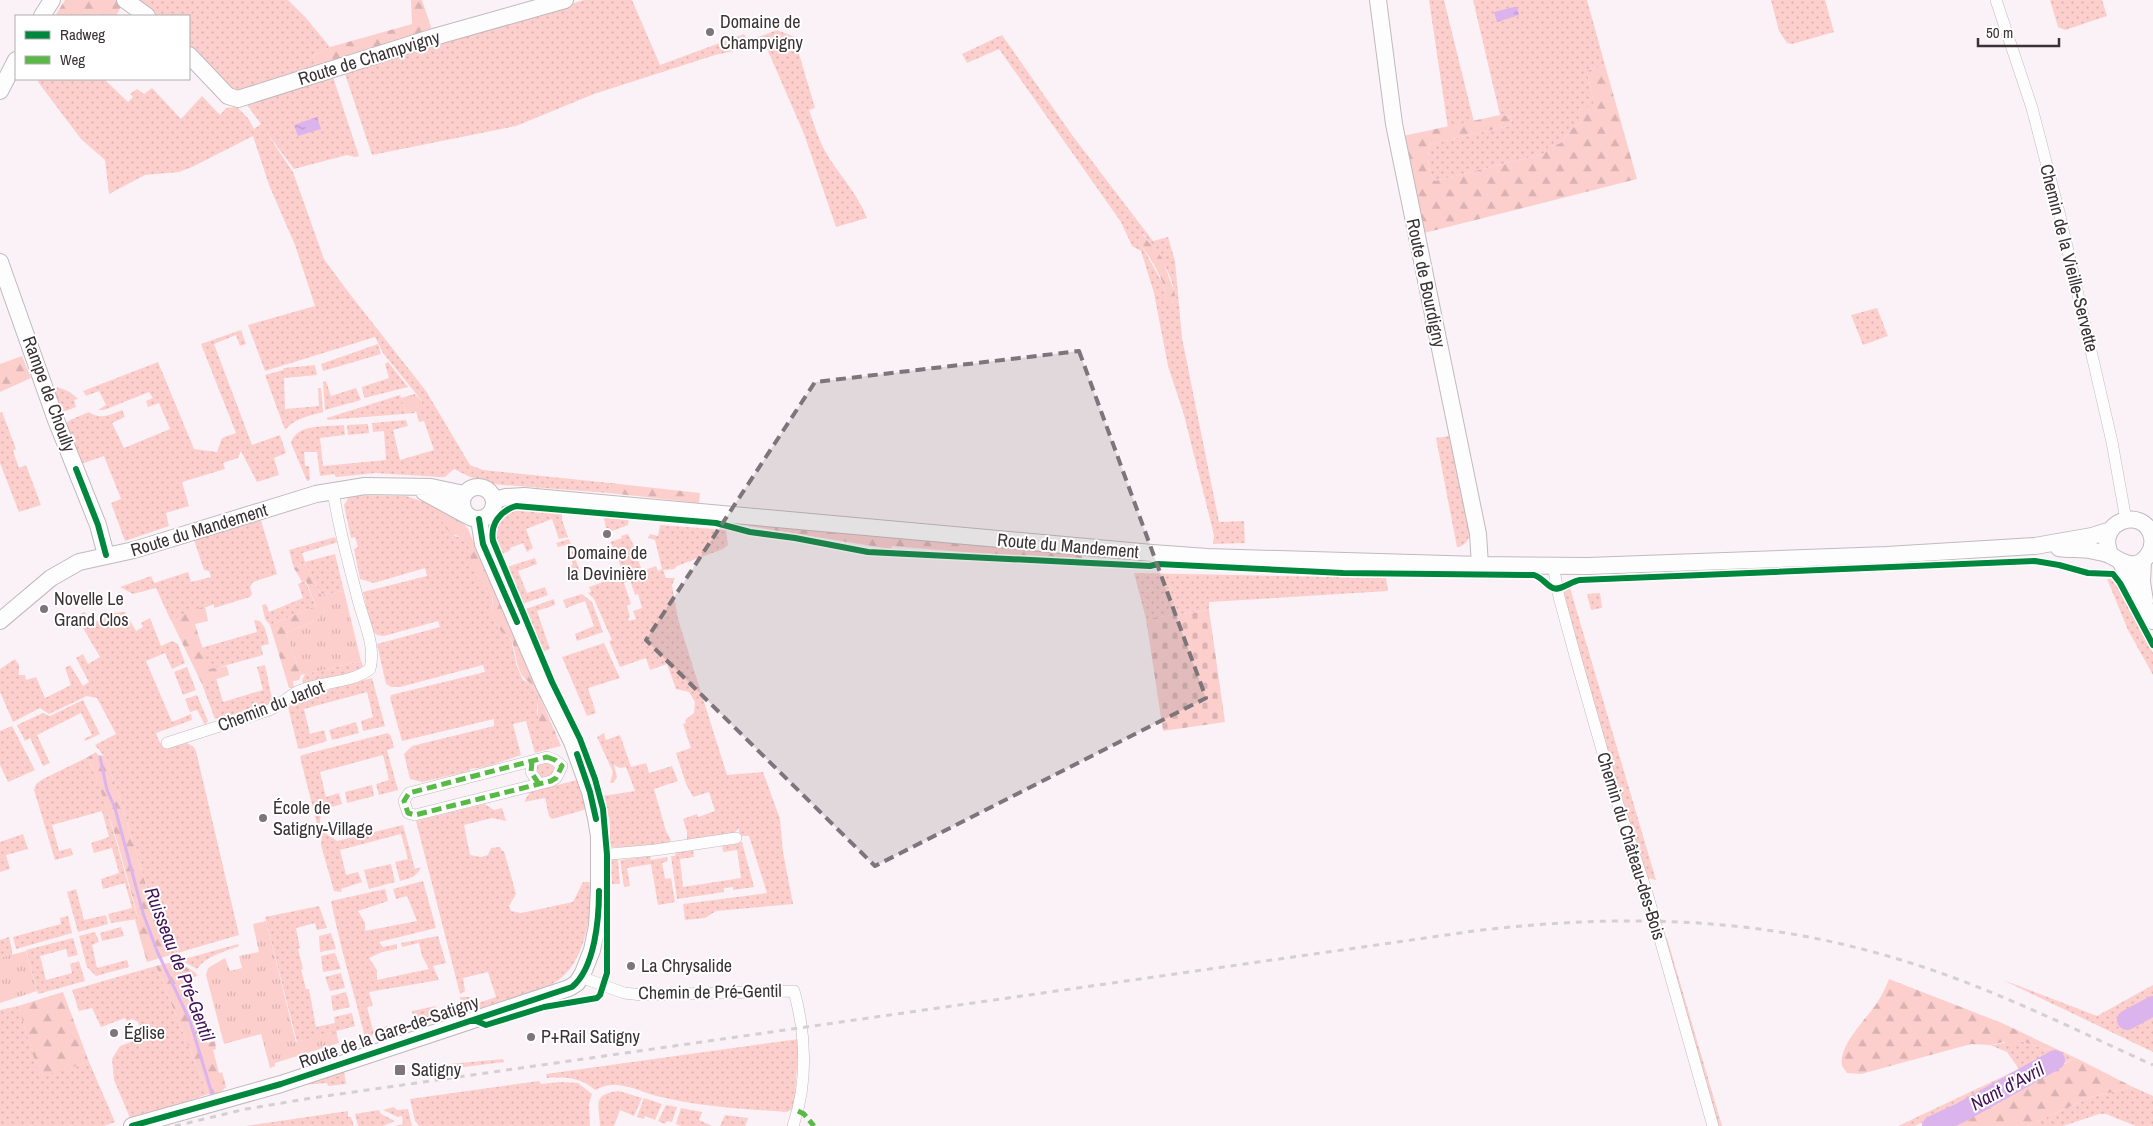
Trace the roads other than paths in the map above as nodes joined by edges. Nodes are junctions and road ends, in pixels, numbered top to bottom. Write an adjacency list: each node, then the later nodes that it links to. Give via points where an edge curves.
1 (52, 0): 6 (street)
2 (125, 0): 7 (street)
3 (565, 0): 8 (street, Route de Champvigny, via 434,37 238,99 228,96)
4 (1378, 0): 24 (street, Route de Bourdigny, via 1394,124 1478,534)
5 (1996, 0): 17 (street, Chemin de la Vieille-Servette, via 2032,108 2059,212 2112,442)
6 (43, 15)
7 (146, 15)
8 (190, 56)
9 (15, 62): 10 (street)
10 (0, 91)
11 (0, 262): 22 (street, Rampe de Choully, via 56,420 98,525)
12 (416, 488): 13 (street, Route du Mandement, via 358,486); 14 (street, Route du Mandement, via 431,486); 16 (street, Route du Mandement)
13 (333, 490): 22 (street, Route du Mandement, via 134,550); 29 (street, Chemin du Jarlot, via 370,642 370,669 357,676 299,691 269,710)
14 (464, 494): 15 (street, via 472,488 481,487 490,492); 16 (street, via 462,507)
15 (494, 500): 16 (street, via 491,513); 24 (street, Route du Mandement, via 524,496 1207,557)
16 (473, 517): 31 (street)
17 (2126, 520): 18 (street, via 2136,520); 19 (street)
18 (2150, 528): 21 (street)
19 (2111, 530): 20 (street, Route du Mandement, via 2086,538); 23 (street, via 2107,543)
20 (2035, 546): 23 (street, Route du Mandement, via 2087,550); 25 (street, Route du Mandement, via 1719,562)
21 (2149, 554): 23 (street, via 2134,564); 26 (street, via 2142,582)
22 (106, 555): 28 (street, Route du Mandement, via 86,559 64,570)
23 (2116, 559): 26 (street)
24 (1480, 565): 25 (street, Route du Mandement)
25 (1553, 565): 39 (street, Chemin du Château-des-Bois, via 1576,659)
26 (2145, 604): 27 (street)
27 (2153, 620)
28 (0, 621)
29 (167, 743)
30 (532, 761): 32 (street, via 552,758); 33 (street, via 531,772); 33 (street, via 409,793 404,805 408,813 415,816)
31 (579, 761): 32 (street); 35 (street, via 596,818)
32 (562, 766): 33 (street, via 556,778)
33 (539, 784)
34 (736, 838): 35 (street)
35 (599, 855): 36 (street, via 597,926 590,957)
36 (581, 977): 37 (street, Route de la Gare-de-Satigny, via 569,988 367,1056); 38 (street, Chemin de Pré-Gentil, via 642,995 794,991 804,1052 800,1103)
37 (132, 1126)
38 (793, 1126)
39 (1713, 1126)

